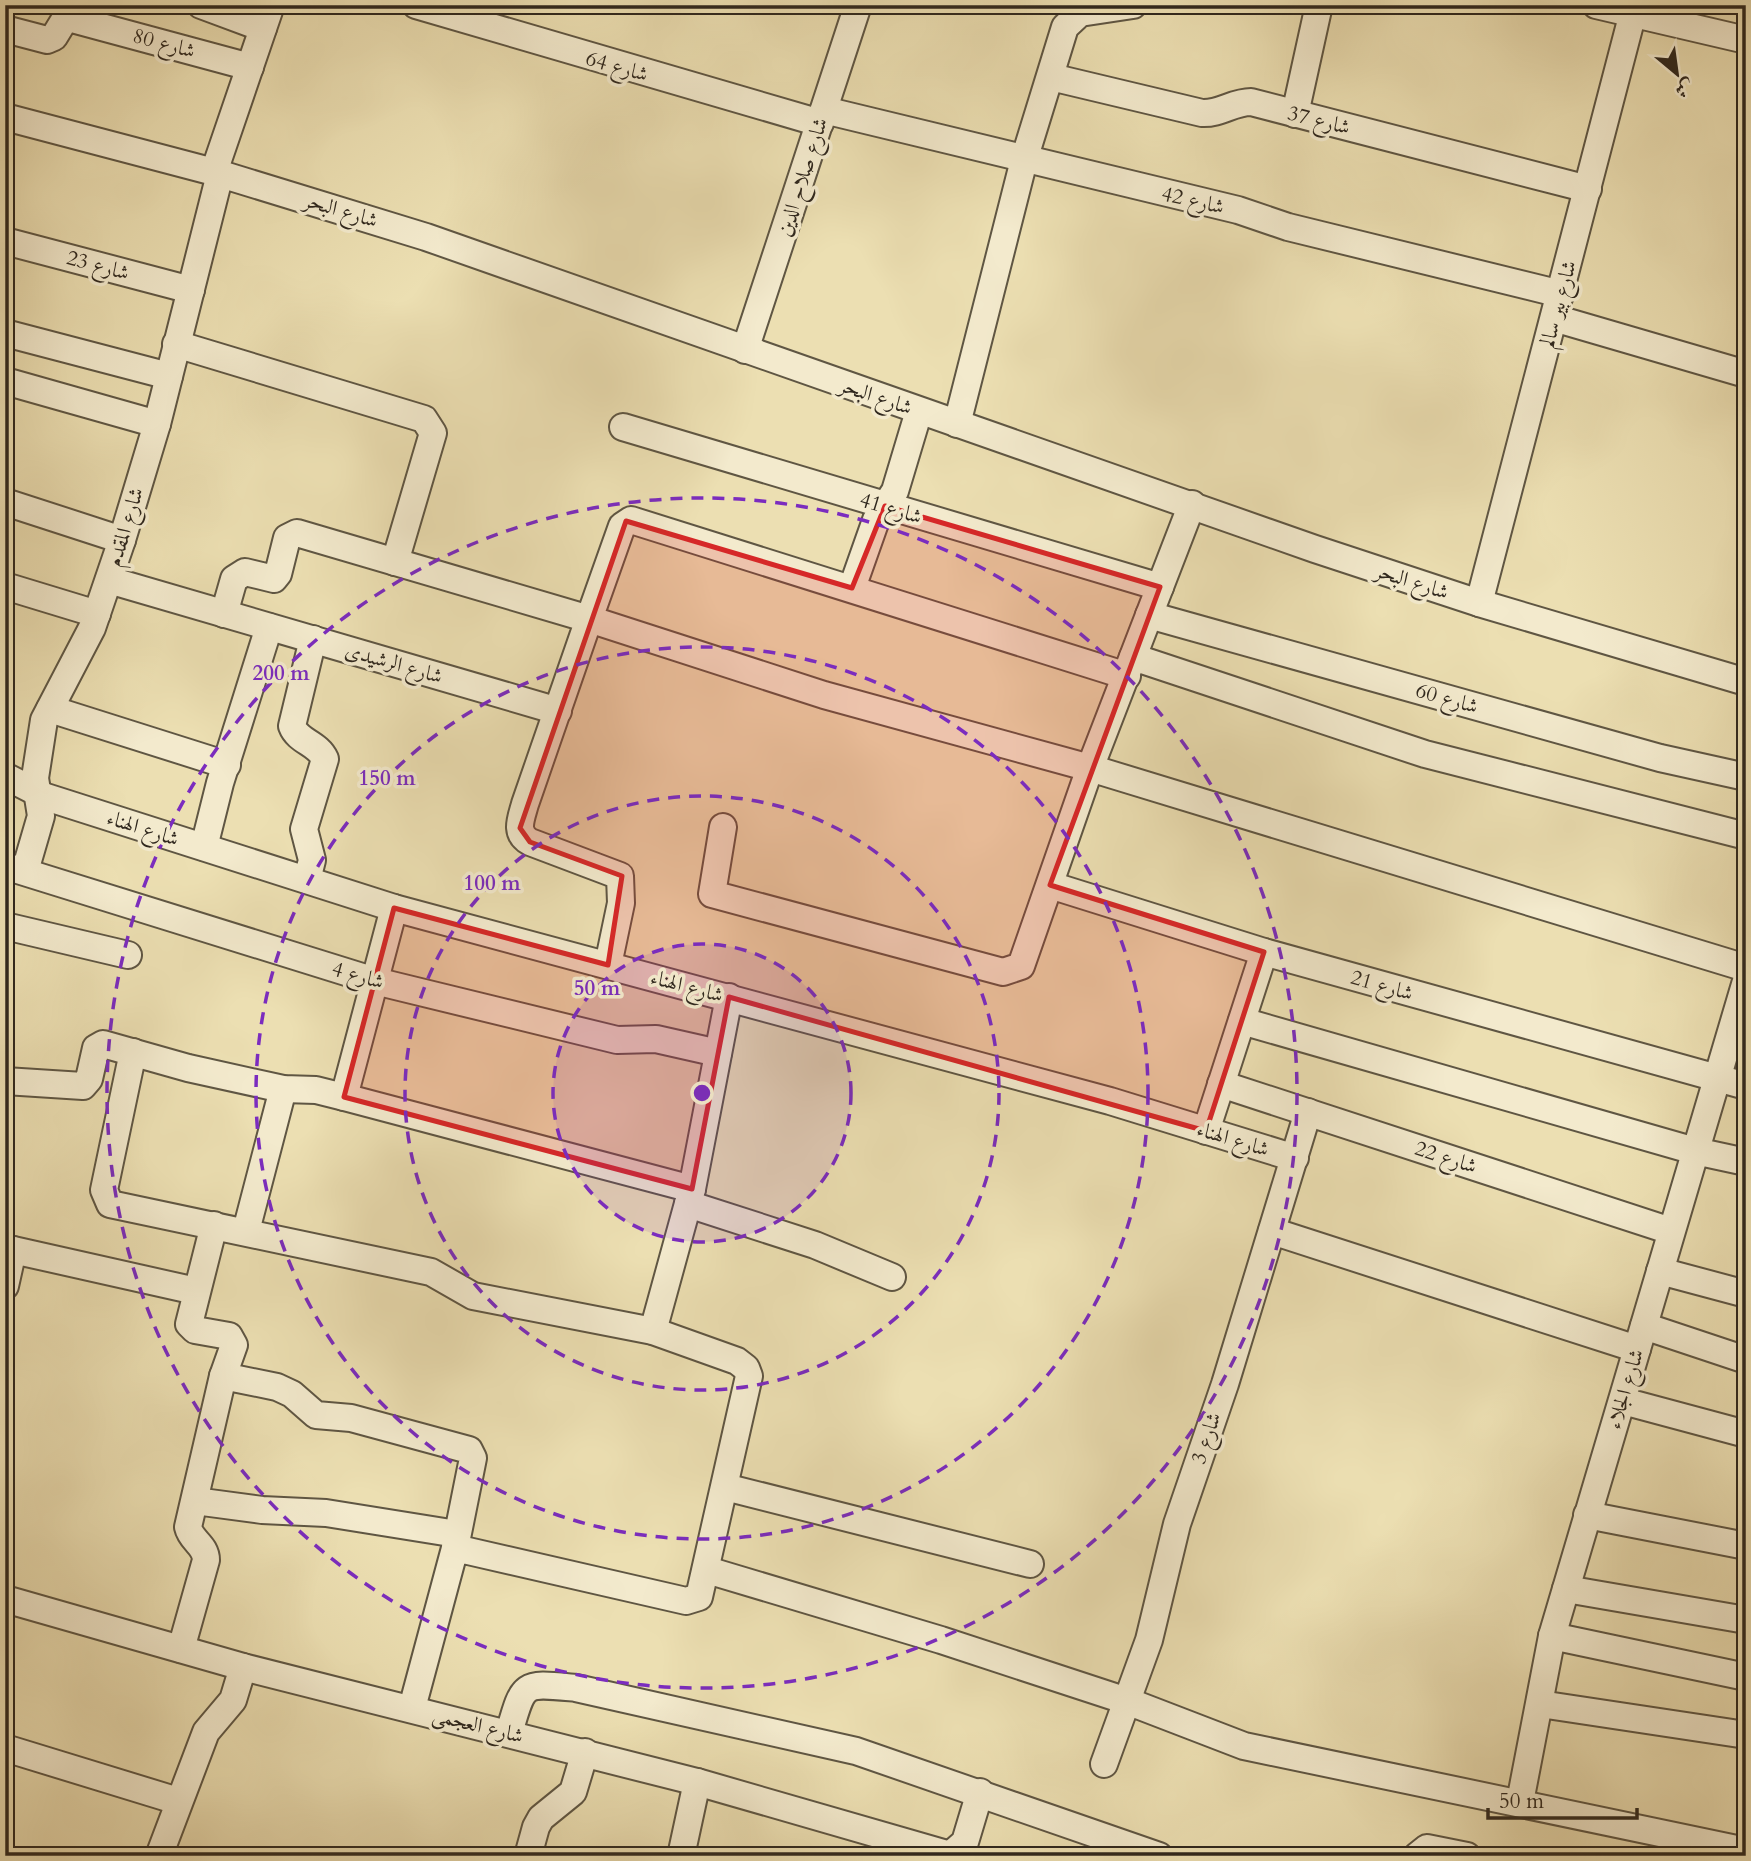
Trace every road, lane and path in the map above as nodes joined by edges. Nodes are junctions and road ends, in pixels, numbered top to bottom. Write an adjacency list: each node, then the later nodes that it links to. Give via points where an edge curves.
1 (201, 5): 8 (street)
2 (416, 5): 15 (street, شارع 64)
3 (858, 5): 15 (street, شارع صلاح الدين)
4 (1133, 5): 12 (street, via 1074,16 1062,34)
5 (1319, 5): 13 (street)
6 (1596, 5): 7 (street)
7 (1634, 10): 10 (street); 18 (street, شارع بير سالم)
8 (267, 17): 11 (street, شارع المقدم)
9 (5, 29): 11 (street, شارع 80, via 47,40 65,19 72,19)
10 (1746, 40)
11 (250, 66): 17 (street, شارع المقدم)
12 (1051, 77): 13 (street, شارع 37, via 1202,113 1251,102); 16 (street)
13 (1295, 114): 18 (street, شارع 37)
14 (5, 117): 17 (street, شارع البحر)
15 (822, 117): 16 (street, شارع 42); 24 (street, شارع صلاح الدين)
16 (1024, 160): 21 (street, شارع 42, via 1238,210); 30 (street)
17 (217, 173): 20 (street, شارع المقدم); 24 (street, شارع البحر, via 426,237)
18 (1588, 189): 21 (street, شارع بير سالم)
19 (5, 241): 20 (street, شارع 23)
20 (191, 290): 23 (street, شارع المقدم)
21 (1558, 306): 25 (street, شارع 42); 41 (street, شارع بير سالم)
22 (5, 333): 26 (street)
23 (176, 344): 26 (street, شارع المقدم); 36 (street, via 424,419 433,433)
24 (745, 350): 28 (street, شارع البحر)
25 (1746, 374)
26 (169, 376): 29 (street, شارع المقدم)
27 (5, 381): 29 (street)
28 (919, 411): 30 (street, شارع البحر); 34 (street, via 895,491)
29 (157, 424): 35 (street, شارع المقدم)
30 (957, 424): 33 (street, شارع البحر)
31 (623, 427): 34 (street, شارع 41)
32 (5, 502): 35 (street)
33 (1192, 504): 39 (street); 41 (street, شارع البحر)
34 (885, 506): 39 (street, شارع 41); 40 (street)
35 (122, 540): 37 (street, شارع المقدم)
36 (395, 562): 43 (street, via 303,534 291,535 276,576 271,579 245,572 237,576); 45 (street)
37 (109, 580): 42 (street, شارع المقدم); 43 (street, شارع الرشيدى)
38 (5, 586): 42 (street)
39 (1160, 587): 44 (street)
40 (852, 588): 45 (street, via 631,520 622,526); 48 (street)
41 (1479, 603): 49 (street, شارع البحر)
42 (97, 614): 50 (street, شارع المقدم)
43 (224, 614): 46 (street, شارع الرشيدى)
44 (1149, 615): 48 (street); 55 (street, شارع 60, via 1660,758)
45 (589, 619): 51 (street); 53 (street, via 943,730)
46 (269, 627): 47 (street, شارع الرشيدى); 52 (street)
47 (313, 639): 51 (street, شارع الرشيدى); 61 (street, via 292,726 295,734 325,759 304,829 312,860)
48 (1130, 667): 53 (street); 58 (street, via 1425,754)
49 (1746, 682)
50 (50, 709): 52 (street); 56 (street, شارع المقدم, via 39,743)
51 (558, 710): 67 (street, via 520,828 530,842 620,876 621,903)
52 (227, 765): 59 (street)
53 (1090, 768): 62 (street); 68 (street)
54 (5, 776): 56 (street, شارع الهناء)
55 (1746, 776)
56 (37, 793): 59 (street, شارع الهناء); 60 (street, شارع المقدم, via 41,816)
57 (723, 827): 62 (street, via 712,894 1003,972 1021,966)
58 (1746, 836)
59 (204, 847): 61 (street, شارع الهناء)
60 (15, 869): 69 (street, شارع 4)
61 (307, 880): 63 (street, شارع الهناء)
62 (1050, 885): 65 (street, شارع 21)
63 (394, 908): 67 (street, شارع الهناء); 69 (street)
64 (5, 926): 66 (street)
65 (1264, 952): 73 (street); 76 (street, شارع 21)
66 (128, 955)
67 (608, 965): 71 (street, شارع الهناء)
68 (1746, 968)
69 (375, 981): 75 (street, شارع 4, via 617,1040 656,1039); 81 (street)
70 (1746, 981): 72 (street, شارع الجلاء)
71 (729, 998): 75 (street); 83 (street, شارع الهناء)
72 (1740, 1019): 76 (street, شارع الجلاء)
73 (1242, 1021): 78 (street); 84 (street)
74 (133, 1052): 77 (street, via 98,1045 83,1086); 80 (street); 88 (street, via 106,1198 116,1207)
75 (718, 1053): 87 (street)
76 (1717, 1080): 79 (street, شارع 21); 84 (street, شارع الجلاء)
77 (5, 1081)
78 (1221, 1084): 82 (street, شارع 22); 83 (street)
79 (1746, 1086)
80 (283, 1089): 81 (street); 89 (street)
81 (345, 1097): 87 (street)
82 (1308, 1112): 85 (street, شارع 3); 91 (street, شارع 22)
83 (1206, 1131): 85 (street, شارع الهناء)
84 (1695, 1151): 86 (street); 91 (street, شارع الجلاء)
85 (1295, 1158): 90 (street, شارع 3)
86 (1746, 1162)
87 (690, 1196): 94 (street); 98 (street)
88 (214, 1225): 89 (street); 96 (street)
89 (246, 1231): 98 (street, via 431,1272 473,1296)
90 (1272, 1231): 99 (street); 118 (street, شارع 3, via 1226,1384 1184,1502 1149,1640)
91 (1671, 1231): 93 (street, شارع الجلاء)
92 (9, 1249): 95 (street); 96 (street)
93 (1660, 1271): 97 (street); 99 (street, شارع الجلاء)
94 (892, 1277)
95 (5, 1286)
96 (197, 1291): 101 (street, via 190,1326 229,1336 234,1342)
97 (1746, 1294)
98 (653, 1331): 104 (street, via 746,1368 749,1376)
99 (1641, 1338): 100 (street); 102 (street, شارع الجلاء)
100 (1746, 1360)
101 (223, 1376): 105 (street); 107 (street, via 277,1387 316,1415 351,1418 469,1450 472,1458)
102 (1623, 1401): 103 (street); 106 (street, شارع الجلاء)
103 (1746, 1434)
104 (725, 1487): 109 (street); 110 (street)
105 (195, 1502): 107 (street, via 326,1513); 115 (street, via 188,1527 206,1560)
106 (1587, 1515): 108 (street); 111 (street, شارع الجلاء)
107 (456, 1541): 110 (street, via 692,1602 702,1594); 120 (street)
108 (1746, 1546)
109 (1030, 1564)
110 (708, 1570): 118 (street)
111 (1566, 1589): 113 (street); 114 (street, شارع الجلاء)
112 (5, 1599): 115 (street, شارع العجمى)
113 (1746, 1620)
114 (1552, 1636): 117 (street); 119 (street, شارع الجلاء)
115 (181, 1649): 116 (street, شارع العجمى)
116 (243, 1667): 120 (street, شارع العجمى); 128 (street, via 233,1700 206,1732)
117 (1746, 1677)
118 (1127, 1701): 125 (street, شارع 3); 129 (street, via 1244,1746)
119 (1541, 1704): 122 (street); 129 (street, شارع الجلاء)
120 (412, 1708): 121 (street, شارع العجمى)
121 (509, 1733): 124 (street, شارع العجمى); 127 (street, via 520,1694 527,1688 540,1684 576,1688 804,1737)
122 (1746, 1735)
123 (5, 1748): 128 (street)
124 (585, 1752): 126 (street, شارع العجمى); 133 (street, via 573,1792 541,1818)
125 (1104, 1764)
126 (697, 1782): 134 (street); 135 (street, شارع العجمى)
127 (980, 1792): 130 (street); 135 (street, via 965,1842)
128 (178, 1801): 132 (street)
129 (1520, 1802): 131 (street)
130 (1132, 1851): 136 (street)
131 (1746, 1851)
132 (159, 1856)
133 (528, 1856)
134 (681, 1856)
135 (950, 1856)
136 (1159, 1856)
137 (1417, 1856): 138 (street, via 1427,1848)
138 (1467, 1856)

